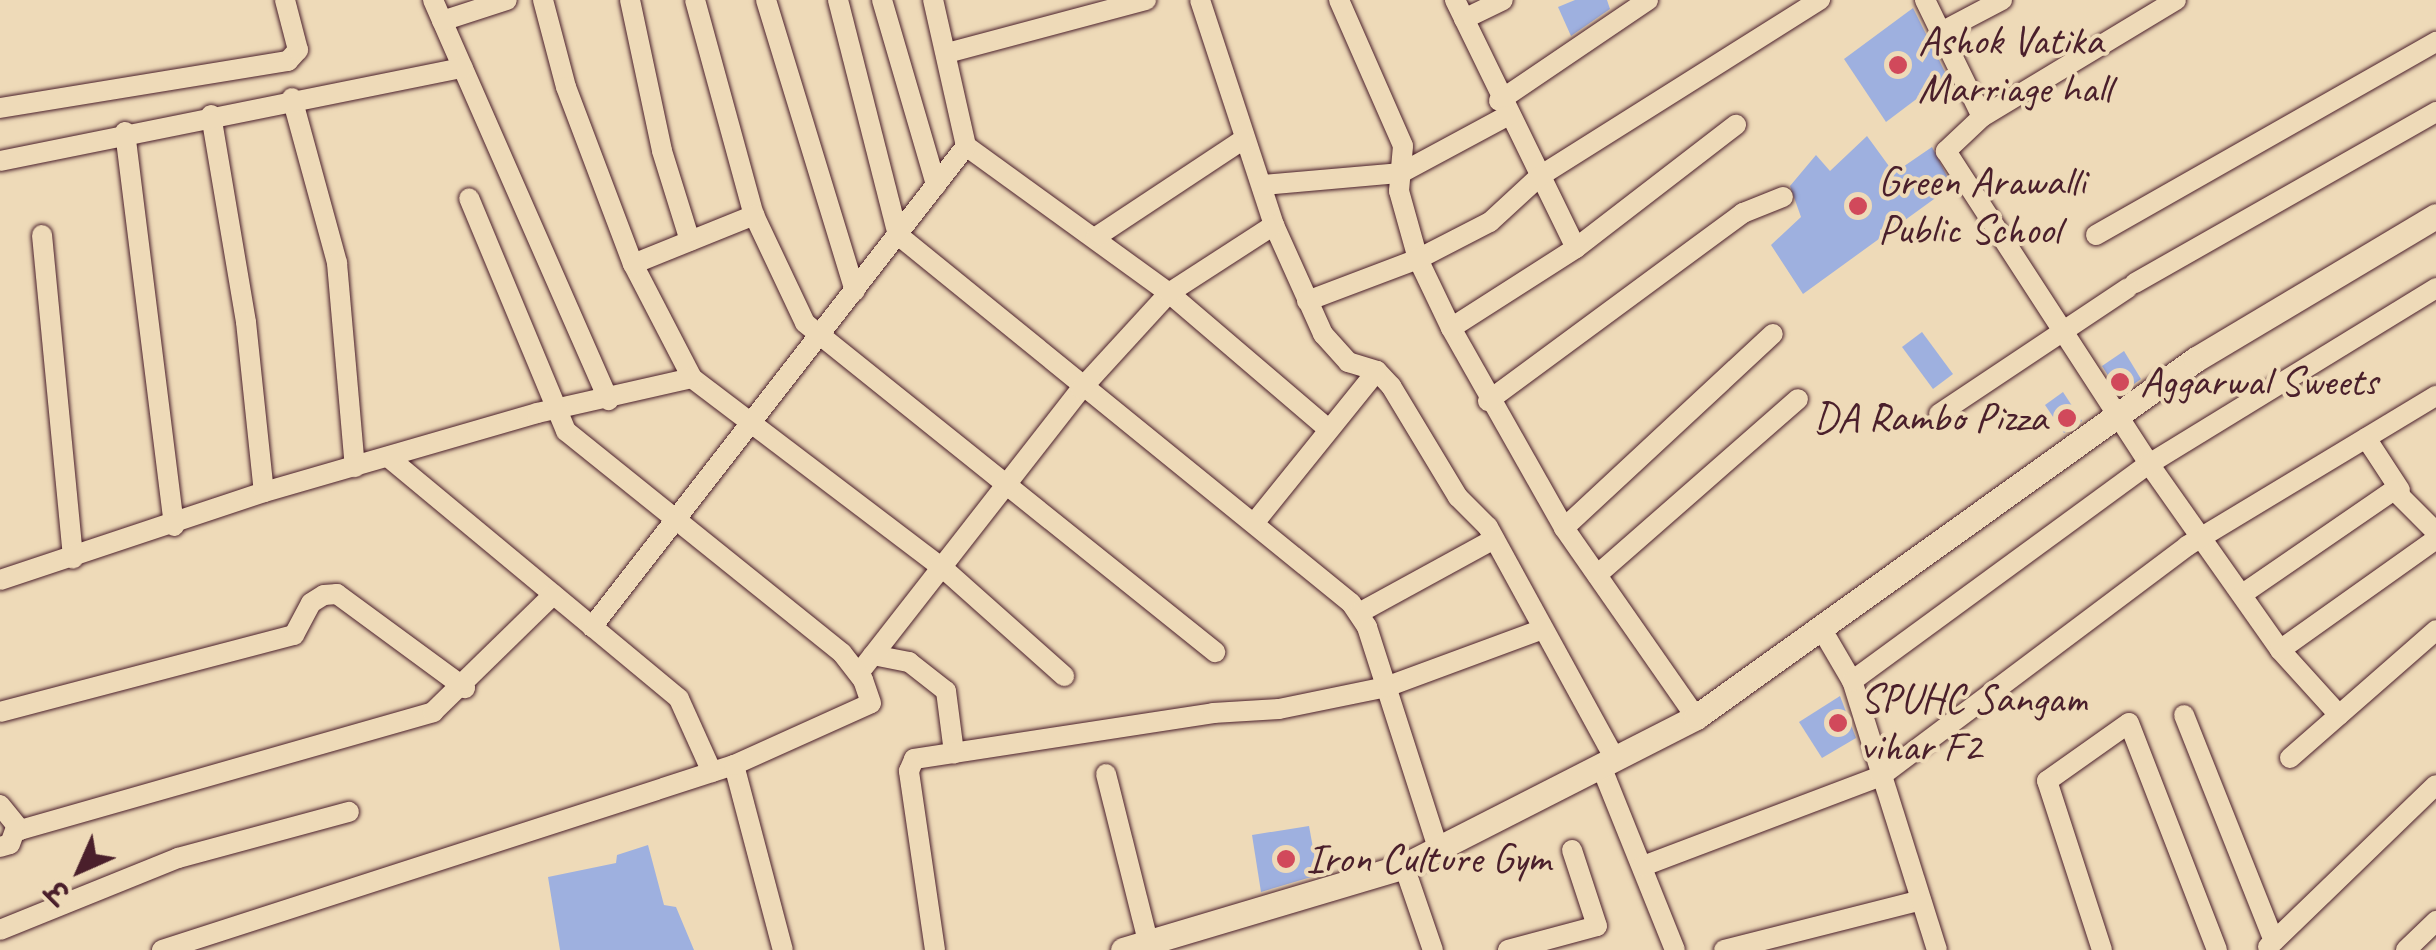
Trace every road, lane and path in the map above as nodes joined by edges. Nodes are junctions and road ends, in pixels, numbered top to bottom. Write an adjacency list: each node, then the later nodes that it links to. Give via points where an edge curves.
1 (286, 0): 27 (street, via 298,50 288,61)
2 (433, 0): 21 (street)
3 (544, 0): 53 (street, via 566,87)
4 (630, 0): 50 (street, via 662,151)
5 (695, 0): 43 (street)
6 (766, 0): 55 (street)
7 (838, 0): 48 (street)
8 (882, 0): 40 (street)
9 (933, 0): 24 (street)
10 (1146, 0): 24 (street)
11 (1200, 0): 34 (street)
12 (1338, 0): 37 (street, via 1403,146)
13 (1503, 0): 20 (street)
14 (1648, 0): 28 (street)
15 (1820, 0): 38 (street)
16 (1925, 0): 22 (street)
17 (2002, 0): 22 (street)
18 (2176, 0): 31 (street)
19 (495, 2): 21 (street)
20 (1460, 10): 28 (street)
21 (442, 21): 25 (street)
22 (1941, 32): 31 (street)
23 (2436, 42): 46 (street)
24 (947, 52): 35 (street)
25 (463, 68): 26 (street); 67 (street)
26 (292, 98): 30 (street); 77 (street, via 338,263)
27 (0, 108)
28 (1503, 109): 37 (street); 38 (street)
29 (2436, 112): 59 (street, via 2131,286)
30 (211, 114): 33 (street); 80 (street, via 246,322)
31 (1982, 117): 59 (street, via 1946,154)
32 (1736, 125): 51 (street)
33 (125, 132): 36 (street); 83 (street)
34 (1244, 138): 39 (street); 49 (street)
35 (966, 146): 40 (street); 49 (street)
36 (0, 161)
37 (1401, 173): 39 (street); 52 (street, via 1399,191)
38 (1540, 176): 51 (street); 52 (street, via 1490,222)
39 (1263, 185): 45 (street)
40 (936, 186): 48 (street)
41 (1783, 196): 68 (street, via 1743,213)
42 (469, 198): 69 (street)
43 (754, 215): 50 (street); 61 (street, via 793,305)
44 (2436, 216): 71 (street, via 2196,359)
45 (1274, 225): 56 (street); 57 (street)
46 (2096, 234)
47 (42, 235): 88 (street)
48 (898, 235): 55 (street); 64 (street)
49 (1096, 237): 56 (street)
50 (690, 241): 53 (street)
51 (1576, 248): 58 (street)
52 (1418, 258): 57 (street); 58 (street)
53 (634, 264): 63 (street)
54 (2436, 288): 76 (street)
55 (855, 292): 61 (street)
56 (1169, 293): 64 (street); 73 (street)
57 (1306, 301): 62 (street, via 1333,348 1353,365)
58 (1451, 328): 68 (street)
59 (2065, 331): 70 (street); 71 (street)
60 (1773, 334): 84 (street)
61 (818, 337): 72 (street); 78 (street)
62 (1377, 371): 73 (street); 87 (street, via 1458,497)
63 (692, 378): 67 (street); 72 (street)
64 (1081, 389): 78 (street); 82 (street)
65 (2436, 396): 74 (street)
66 (1798, 399): 90 (street)
67 (609, 400): 69 (street)
68 (1488, 401): 84 (street)
69 (554, 410): 75 (street); 81 (street, via 572,438)
70 (1940, 414)
71 (2121, 414): 76 (street); 96 (street)
72 (750, 428): 81 (street); 89 (street)
73 (1326, 428): 82 (street)
74 (2366, 438): 79 (street); 86 (street)
75 (388, 458): 77 (street); 93 (street)
76 (2148, 464): 86 (street); 104 (street)
77 (355, 467): 80 (street)
78 (1008, 484): 89 (street); 100 (street)
79 (2400, 490): 85 (street); 92 (street)
80 (264, 492): 83 (street)
81 (672, 520): 95 (street); 102 (street)
82 (1255, 522): 94 (street)
83 (174, 526): 88 (street)
84 (1564, 528): 90 (street)
85 (2436, 535): 99 (street)
86 (2202, 536): 92 (street); 117 (street)
87 (1494, 539): 94 (street); 97 (street)
88 (74, 559): 91 (street)
89 (944, 569): 101 (street); 103 (street)
90 (1597, 575): 110 (street)
91 (0, 580)
92 (2244, 593): 99 (street)
93 (553, 595): 95 (street); 106 (street)
94 (1359, 612): 105 (street)
95 (592, 627): 115 (street, via 686,708)
96 (1821, 628): 104 (street); 110 (street)
97 (1543, 630): 105 (street); 113 (street)
98 (2436, 630): 109 (street)
99 (2280, 650): 109 (street)
100 (1215, 652)
101 (873, 656): 102 (street); 111 (street, via 909,662 946,692)
102 (859, 673): 114 (street, via 871,704 864,712)
103 (1064, 676)
104 (1852, 681): 117 (street)
105 (1386, 686): 111 (street, via 1279,709); 123 (street)
106 (465, 688): 107 (street, via 337,594 324,594 311,603 294,635); 121 (street, via 433,712)
107 (0, 712)
108 (2184, 715): 131 (street)
109 (2339, 715): 112 (street)
110 (1696, 717): 113 (street)
111 (954, 753): 134 (street, via 910,765)
112 (2290, 758)
113 (1608, 762): 123 (street); 126 (street)
114 (734, 765): 115 (street); 133 (street)
115 (712, 772): 132 (street)
116 (1106, 774): 130 (street)
117 (1881, 776): 126 (street); 127 (street)
118 (2436, 786): 131 (street)
119 (0, 805): 121 (street)
120 (350, 812): 129 (street, via 178,858)
121 (15, 830): 122 (street, via 10,844)
122 (0, 847)
123 (1438, 848): 125 (street)
124 (1572, 850): 137 (street, via 1597,926)
125 (1404, 866): 130 (street); 136 (street)
126 (1644, 866): 138 (street)
127 (1922, 900): 139 (street); 140 (street)
128 (2436, 921): 143 (street)
129 (0, 930)
130 (1148, 942): 135 (street)
131 (2270, 945)
132 (162, 950)
133 (783, 950)
134 (935, 950)
135 (1124, 950)
136 (1433, 950)
137 (1508, 950)
138 (1675, 950)
139 (1724, 950)
140 (1937, 950)
141 (2102, 950): 142 (street, via 2047,780 2129,723)
142 (2217, 950)
143 (2406, 950)

